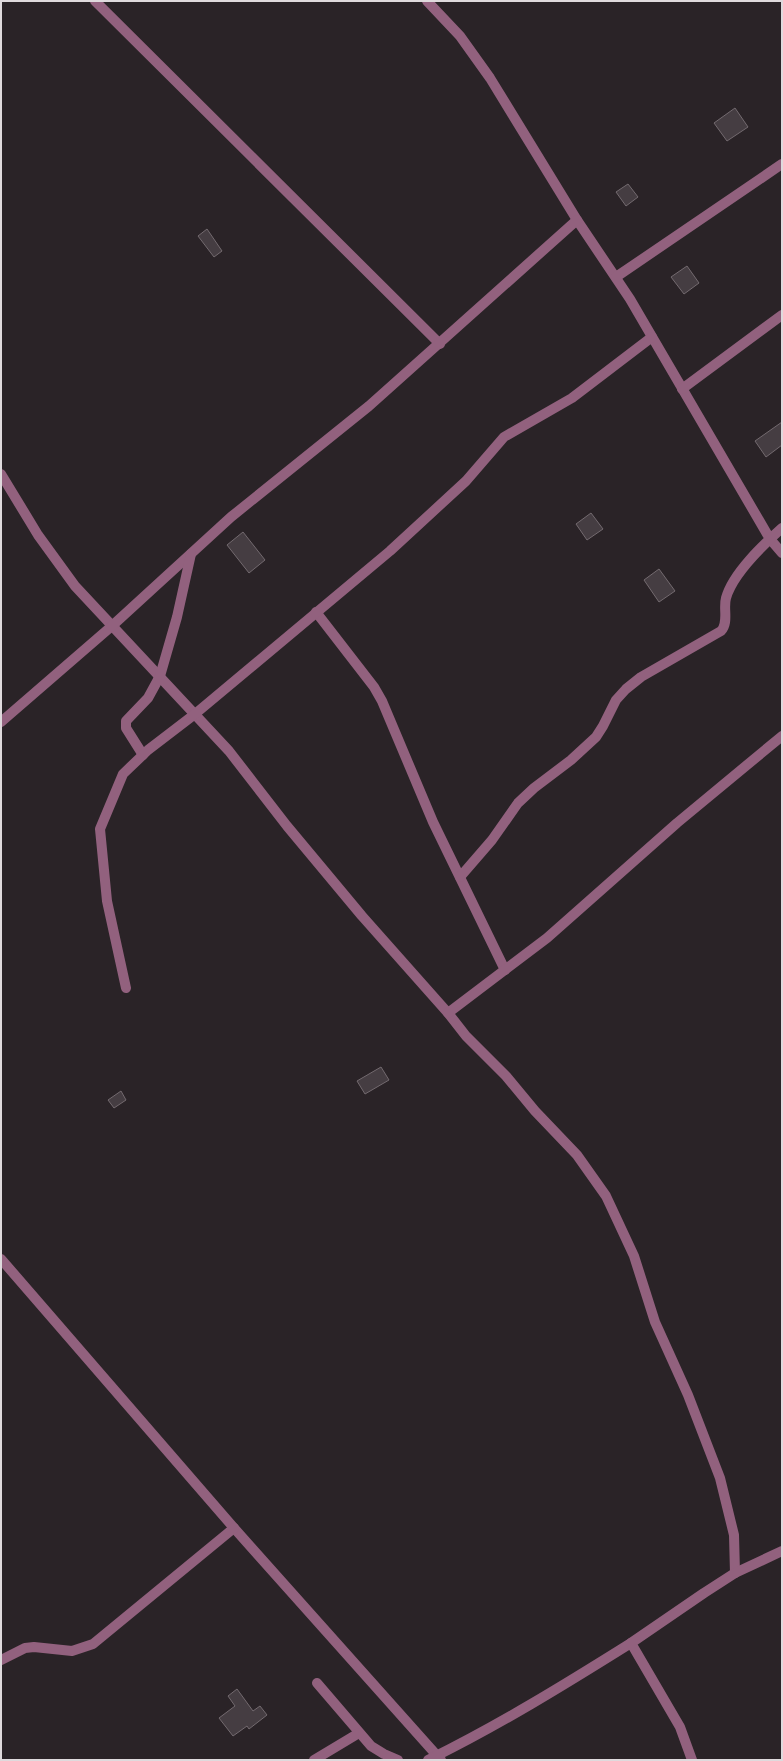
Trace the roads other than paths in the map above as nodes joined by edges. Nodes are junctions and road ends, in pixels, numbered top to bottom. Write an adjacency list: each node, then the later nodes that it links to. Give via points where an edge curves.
1 (95, 1): 8 (street)
2 (427, 1): 4 (street, via 460,36 490,78)
3 (782, 164): 5 (street)
4 (578, 220): 5 (street); 8 (street)
5 (616, 278): 7 (street)
6 (782, 315): 9 (street)
7 (652, 337): 9 (street); 15 (street, via 577,394 504,437 466,481 390,551)
8 (440, 344): 14 (street, via 337,434 231,517)
9 (682, 389): 12 (street)
10 (1, 474): 16 (street, via 38,535 75,586)
11 (782, 528): 12 (street)
12 (770, 539): 13 (street); 22 (street, via 732,585 726,597 725,623 721,631 641,677 626,689 616,700 596,737 518,803 492,840)
13 (782, 553)
14 (191, 554): 16 (street); 17 (street)
15 (316, 612): 18 (street); 22 (street, via 382,701 433,822)
16 (112, 625): 17 (street); 19 (street)
17 (160, 676): 18 (street); 21 (street, via 148,698 126,721 126,728)
18 (195, 714): 21 (street); 25 (street, via 229,751 362,916)
19 (1, 722)
20 (782, 736): 23 (street, via 677,822 547,938)
21 (143, 755): 24 (street, via 123,774 100,829 107,901)
22 (460, 877): 23 (street)
23 (505, 970): 25 (street)
24 (126, 988)
25 (448, 1013): 29 (street, via 466,1036 577,1155 606,1196 634,1256 655,1322 688,1395 720,1478 734,1536)
26 (1, 1258): 27 (street)
27 (234, 1528): 31 (street, via 93,1644 72,1651 25,1648); 34 (street)
28 (782, 1551): 29 (street)
29 (735, 1573): 30 (street)
30 (631, 1643): 34 (street); 38 (street, via 680,1727)
31 (1, 1660)
32 (317, 1683): 33 (street)
33 (360, 1733): 35 (street); 36 (street, via 371,1746)
34 (440, 1758): 37 (street)
35 (314, 1760)
36 (398, 1760)
37 (428, 1760)
38 (692, 1760)

